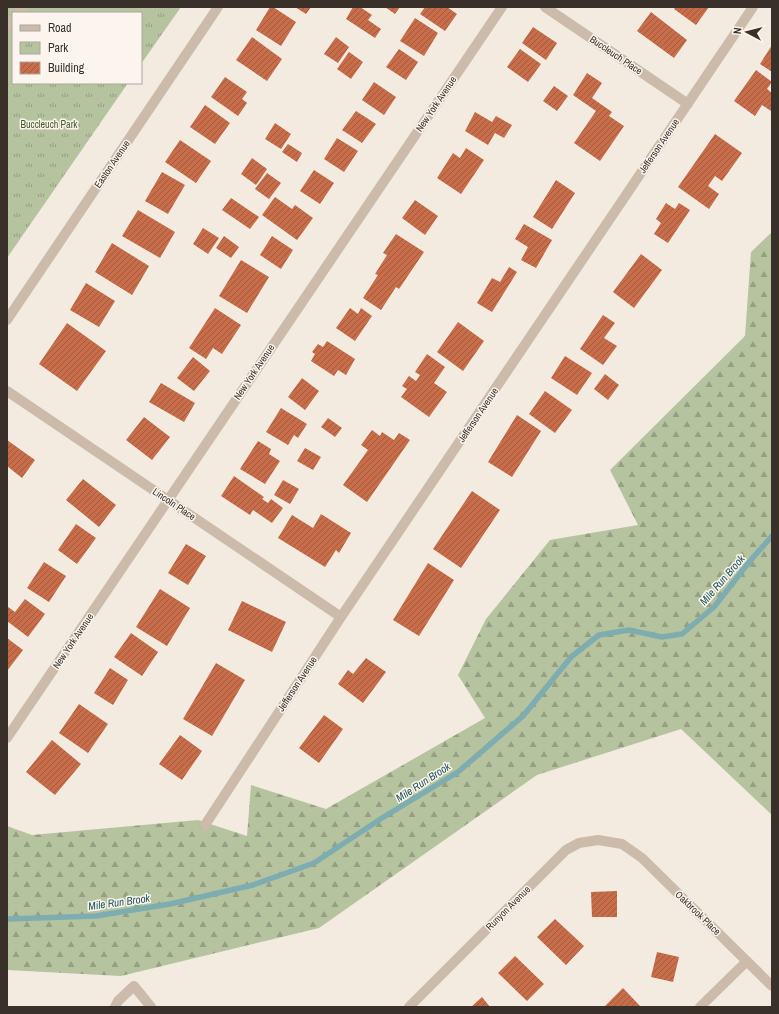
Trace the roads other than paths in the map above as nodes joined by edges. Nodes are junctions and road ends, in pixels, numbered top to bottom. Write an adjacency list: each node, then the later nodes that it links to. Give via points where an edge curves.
1 (218, 7): 6 (street, Easton Avenue)
2 (502, 7): 8 (street, New York Avenue)
3 (545, 7): 5 (street, Buccleuch Place)
4 (753, 7): 5 (street, Jefferson Avenue)
5 (688, 104): 9 (street, Jefferson Avenue)
6 (7, 320)
7 (7, 391): 8 (street, Lincoln Place)
8 (168, 500): 9 (street, Lincoln Place); 10 (street, New York Avenue)
9 (341, 617): 11 (street, Jefferson Avenue)
10 (7, 738)
11 (205, 825)
12 (622, 844): 13 (street, Oakbrook Place, via 642,858); 17 (street, Runyon Avenue, via 598,840 579,843 566,850)
13 (747, 961): 14 (street, Oakbrook Place); 18 (street)
14 (772, 986)
15 (115, 1007): 16 (street, via 134,986)
16 (150, 1007)
17 (409, 1007)
18 (700, 1007)

